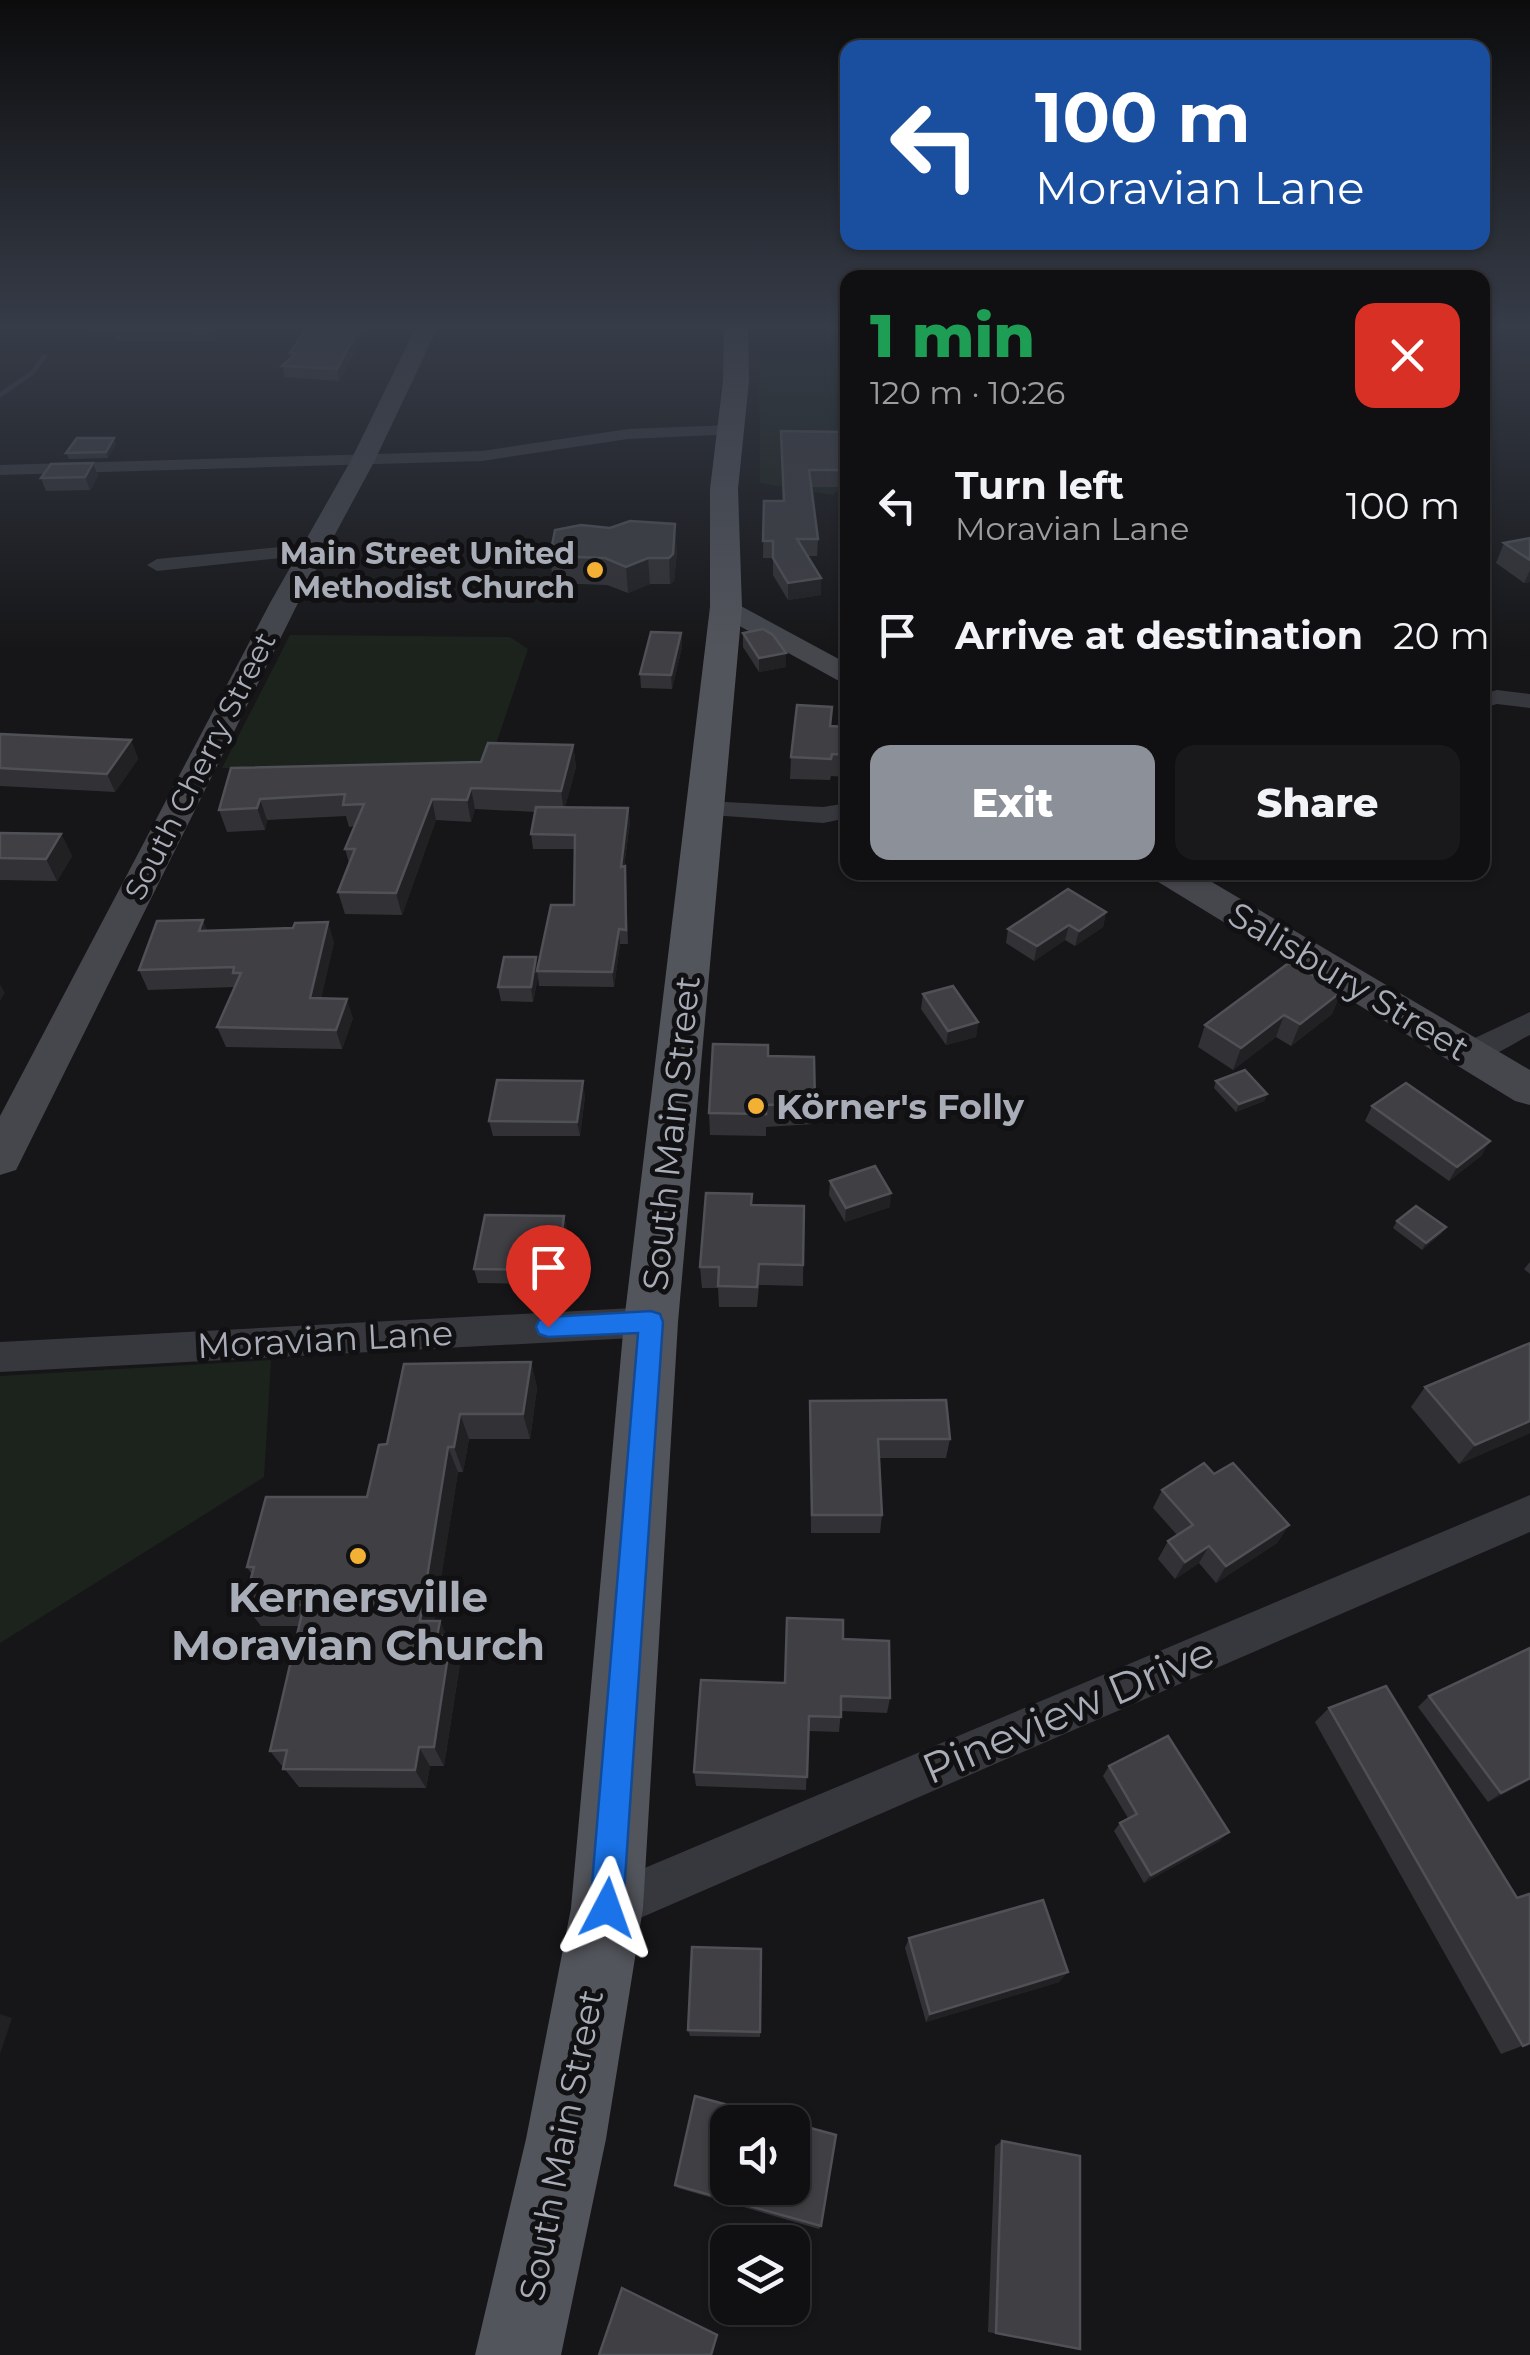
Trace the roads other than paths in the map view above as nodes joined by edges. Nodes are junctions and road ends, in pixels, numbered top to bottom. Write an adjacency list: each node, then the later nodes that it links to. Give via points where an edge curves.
1 (376, 433): 4 (main road, South Cherry Street)
2 (638, 433): 4 (street, via 482,456)
3 (732, 433): 8 (main road, South Main Street, via 724,489)
4 (362, 462): 5 (street); 6 (main road, South Cherry Street)
5 (0, 470)
6 (312, 550): 7 (street); 18 (main road, South Cherry Street)
7 (157, 565)
8 (726, 607): 9 (main road); 12 (main road, South Main Street)
9 (840, 672)
10 (1490, 699): 11 (street)
11 (1530, 701)
12 (704, 809): 13 (street); 19 (main road, South Main Street)
13 (840, 812)
14 (1181, 880): 16 (main road, Salisbury Street)
15 (1530, 1022): 16 (street)
16 (1469, 1053): 17 (main road, Salisbury Street)
17 (1530, 1090)
18 (0, 1158)
19 (651, 1322): 20 (street, Moravian Lane); 22 (main road, South Main Street)
20 (0, 1357)
21 (1530, 1513): 22 (street, Pineview Drive)
22 (607, 1908): 23 (main road, South Main Street)
23 (518, 2355)

